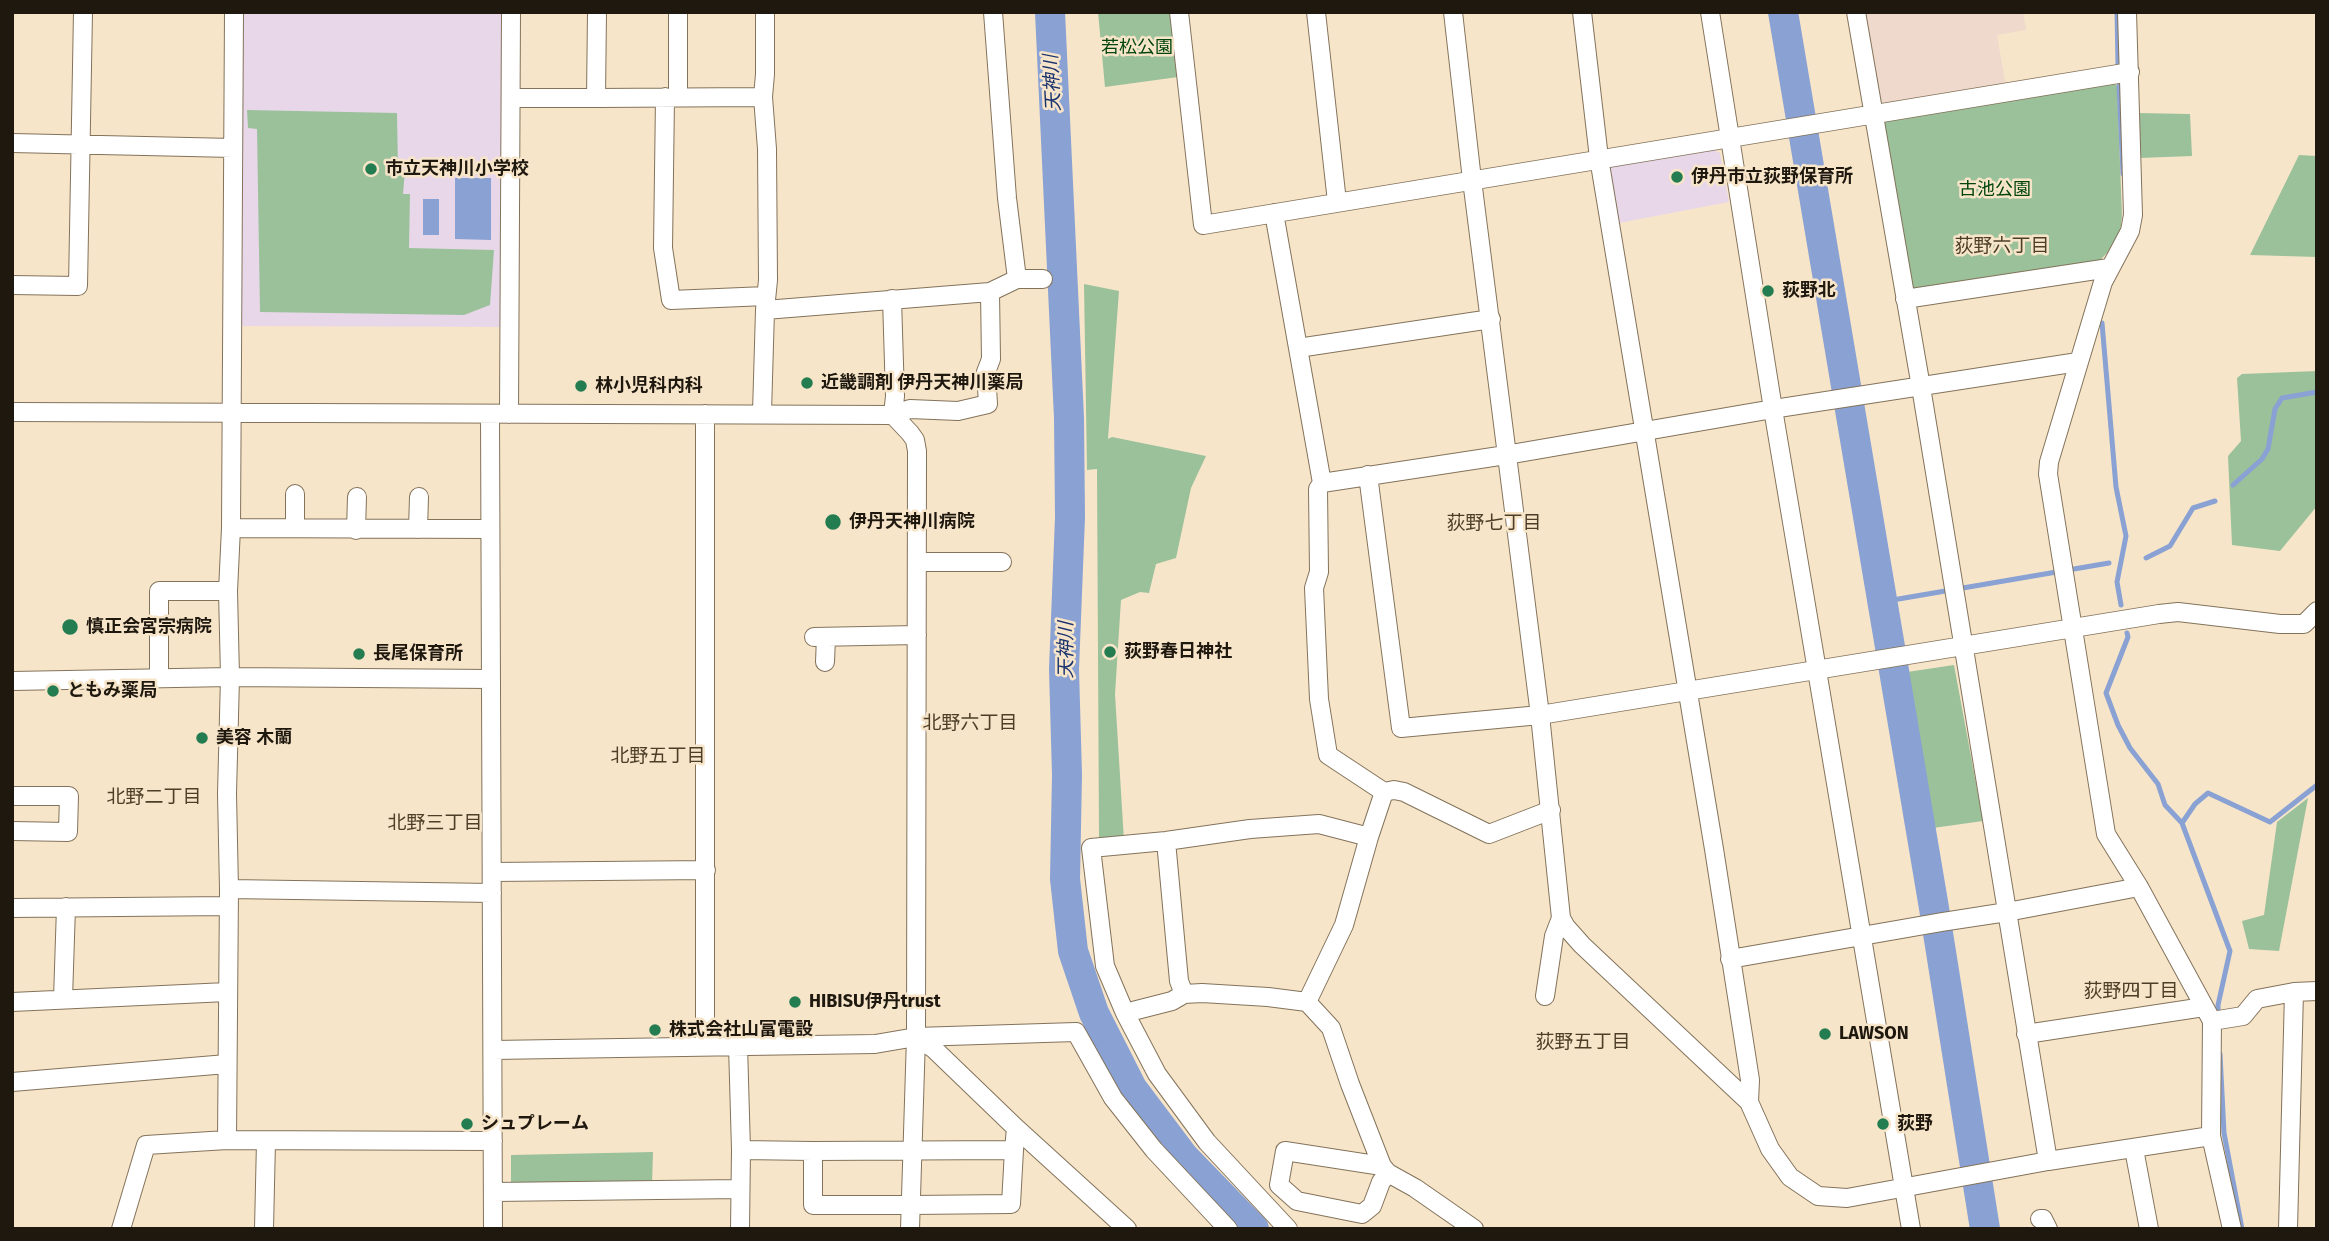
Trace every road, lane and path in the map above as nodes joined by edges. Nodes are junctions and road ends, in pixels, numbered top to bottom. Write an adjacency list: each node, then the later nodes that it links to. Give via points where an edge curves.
1 (83, 12): 23 (street)
2 (234, 12): 24 (street)
3 (511, 12): 18 (street)
4 (597, 12): 19 (street)
5 (678, 12): 16 (street)
6 (765, 12): 17 (street)
7 (993, 12): 30 (street)
8 (1179, 12): 28 (street, via 1203,225)
9 (1316, 12): 27 (street)
10 (1453, 12): 26 (street)
11 (1582, 12): 25 (street)
12 (1710, 12): 21 (street)
13 (1856, 12): 20 (street)
14 (2127, 12): 15 (street)
15 (2130, 72): 20 (street); 29 (street, via 2133,215 2126,241)
16 (671, 97): 17 (street); 19 (street); 36 (street, via 663,248 671,300)
17 (763, 97): 36 (street)
18 (511, 98): 19 (street); 44 (street)
19 (596, 98)
20 (1875, 113): 21 (street); 35 (street)
21 (1731, 139): 25 (street); 41 (street)
22 (12, 143): 23 (street)
23 (81, 143): 24 (street); 32 (street, via 78,286)
24 (233, 148): 43 (street)
25 (1599, 159): 26 (street); 49 (street)
26 (1472, 180): 27 (street); 37 (street)
27 (1337, 202): 28 (street)
28 (1274, 212): 38 (street)
29 (2109, 268): 35 (street); 39 (street)
30 (1017, 279): 31 (street); 33 (street)
31 (1044, 279)
32 (12, 285)
33 (989, 292): 34 (street); 48 (street, via 988,404 958,411 910,409)
34 (892, 299): 36 (street); 48 (street)
35 (1905, 299): 40 (street)
36 (765, 303): 46 (street)
37 (1491, 319): 38 (street); 50 (street)
38 (1298, 348): 52 (street)
39 (2078, 362): 40 (street); 65 (street, via 2048,474)
40 (1921, 387): 41 (street); 67 (street)
41 (1773, 409): 49 (street); 69 (street)
42 (12, 412): 43 (street)
43 (231, 413): 47 (street); 56 (street)
44 (509, 414): 45 (street); 47 (street)
45 (705, 414): 46 (street); 82 (street)
46 (762, 414): 48 (street)
47 (489, 415): 59 (street)
48 (892, 415): 61 (street, via 915,440 917,451)
49 (1645, 432): 50 (street); 74 (street)
50 (1506, 455): 51 (street); 75 (street)
51 (1368, 475): 52 (street); 75 (street, via 1401,728)
52 (1322, 483): 76 (street, via 1318,489 1319,572 1314,588 1319,699 1328,755)
53 (295, 494): 57 (street)
54 (358, 497): 60 (street)
55 (419, 497): 58 (street)
56 (231, 528): 57 (street); 63 (street)
57 (295, 528): 60 (street)
58 (418, 529): 59 (street); 60 (street)
59 (490, 529): 72 (street)
60 (356, 530)
61 (917, 562): 62 (street); 66 (street)
62 (1002, 562)
63 (228, 591): 70 (street); 71 (street, via 159,591)
64 (2311, 618): 65 (street, via 2280,624 2178,612)
65 (2073, 628): 67 (street); 84 (street, via 2106,834)
66 (917, 635): 68 (street, via 820,637); 104 (street)
67 (1963, 646): 69 (street); 89 (street)
68 (825, 662)
69 (1816, 669): 74 (street); 91 (street)
70 (229, 677): 71 (street); 72 (street); 86 (street)
71 (159, 678): 73 (street)
72 (491, 679): 83 (street)
73 (12, 681)
74 (1687, 691): 75 (street); 92 (street)
75 (1540, 716): 78 (street)
76 (1384, 792): 78 (street, via 1404,792 1489,834); 80 (street)
77 (12, 796): 79 (street, via 69,796 68,832)
78 (1551, 810): 90 (street)
79 (12, 831)
80 (1369, 837): 81 (street, via 1320,824); 100 (street, via 1344,925)
81 (1166, 841): 96 (street); 101 (street, via 1091,848 1105,966)
82 (706, 870): 83 (street); 105 (street)
83 (492, 872): 85 (street)
84 (2138, 887): 89 (street); 102 (street)
85 (492, 893): 86 (street); 107 (street)
86 (229, 897): 87 (street); 94 (street)
87 (66, 907): 88 (street); 98 (street)
88 (12, 908)
89 (2007, 912): 91 (street); 103 (street)
90 (1561, 918): 97 (street); 110 (street, via 1582,945)
91 (1863, 935): 92 (street); 123 (street)
92 (1730, 959): 110 (street, via 1750,1080)
93 (2317, 991): 95 (street)
94 (227, 992): 98 (street); 108 (street)
95 (2294, 992): 102 (street, via 2257,999 2242,1016); 139 (street)
96 (1184, 994): 100 (street); 101 (street)
97 (1545, 996)
98 (63, 999): 99 (street)
99 (12, 1002)
100 (1307, 1002): 122 (street, via 1331,1028)
101 (1125, 1013): 134 (street, via 1157,1074 1207,1142)
102 (2208, 1014): 103 (street); 112 (street)
103 (2026, 1034): 121 (street)
104 (916, 1037): 106 (street, via 875,1044); 111 (street); 118 (street); 133 (street, via 1076,1032 1113,1098)
105 (705, 1045): 106 (street); 107 (street)
106 (738, 1045): 117 (street)
107 (493, 1050): 115 (street)
108 (227, 1064): 109 (street); 113 (street)
109 (12, 1082)
110 (1749, 1102): 123 (street, via 1770,1149 1790,1177 1818,1196 1847,1198)
111 (1016, 1128): 119 (street); 132 (street)
112 (2211, 1136): 116 (street); 138 (street)
113 (226, 1140): 114 (street); 127 (street, via 146,1145)
114 (266, 1141): 115 (street); 128 (street)
115 (493, 1141): 125 (street)
116 (2134, 1149): 121 (street); 137 (street)
117 (741, 1150): 120 (street); 124 (street)
118 (912, 1150): 119 (street); 120 (street); 126 (street)
119 (1014, 1150): 126 (street, via 1011,1204)
120 (813, 1151): 126 (street, via 813,1205)
121 (2048, 1161): 123 (street)
122 (1385, 1169): 122 (street, via 1372,1206 1362,1214 1297,1202 1279,1185 1285,1151); 135 (street)
123 (1903, 1187): 136 (street)
124 (740, 1189): 125 (street); 130 (street)
125 (493, 1192): 129 (street)
126 (911, 1205): 131 (street)
127 (121, 1229)
128 (264, 1229)
129 (494, 1229)
130 (740, 1229)
131 (910, 1229)
132 (1127, 1229)
133 (1227, 1229)
134 (1289, 1229)
135 (1474, 1229)
136 (1911, 1229)
137 (2149, 1229)
138 (2232, 1229)
139 (2288, 1229)

